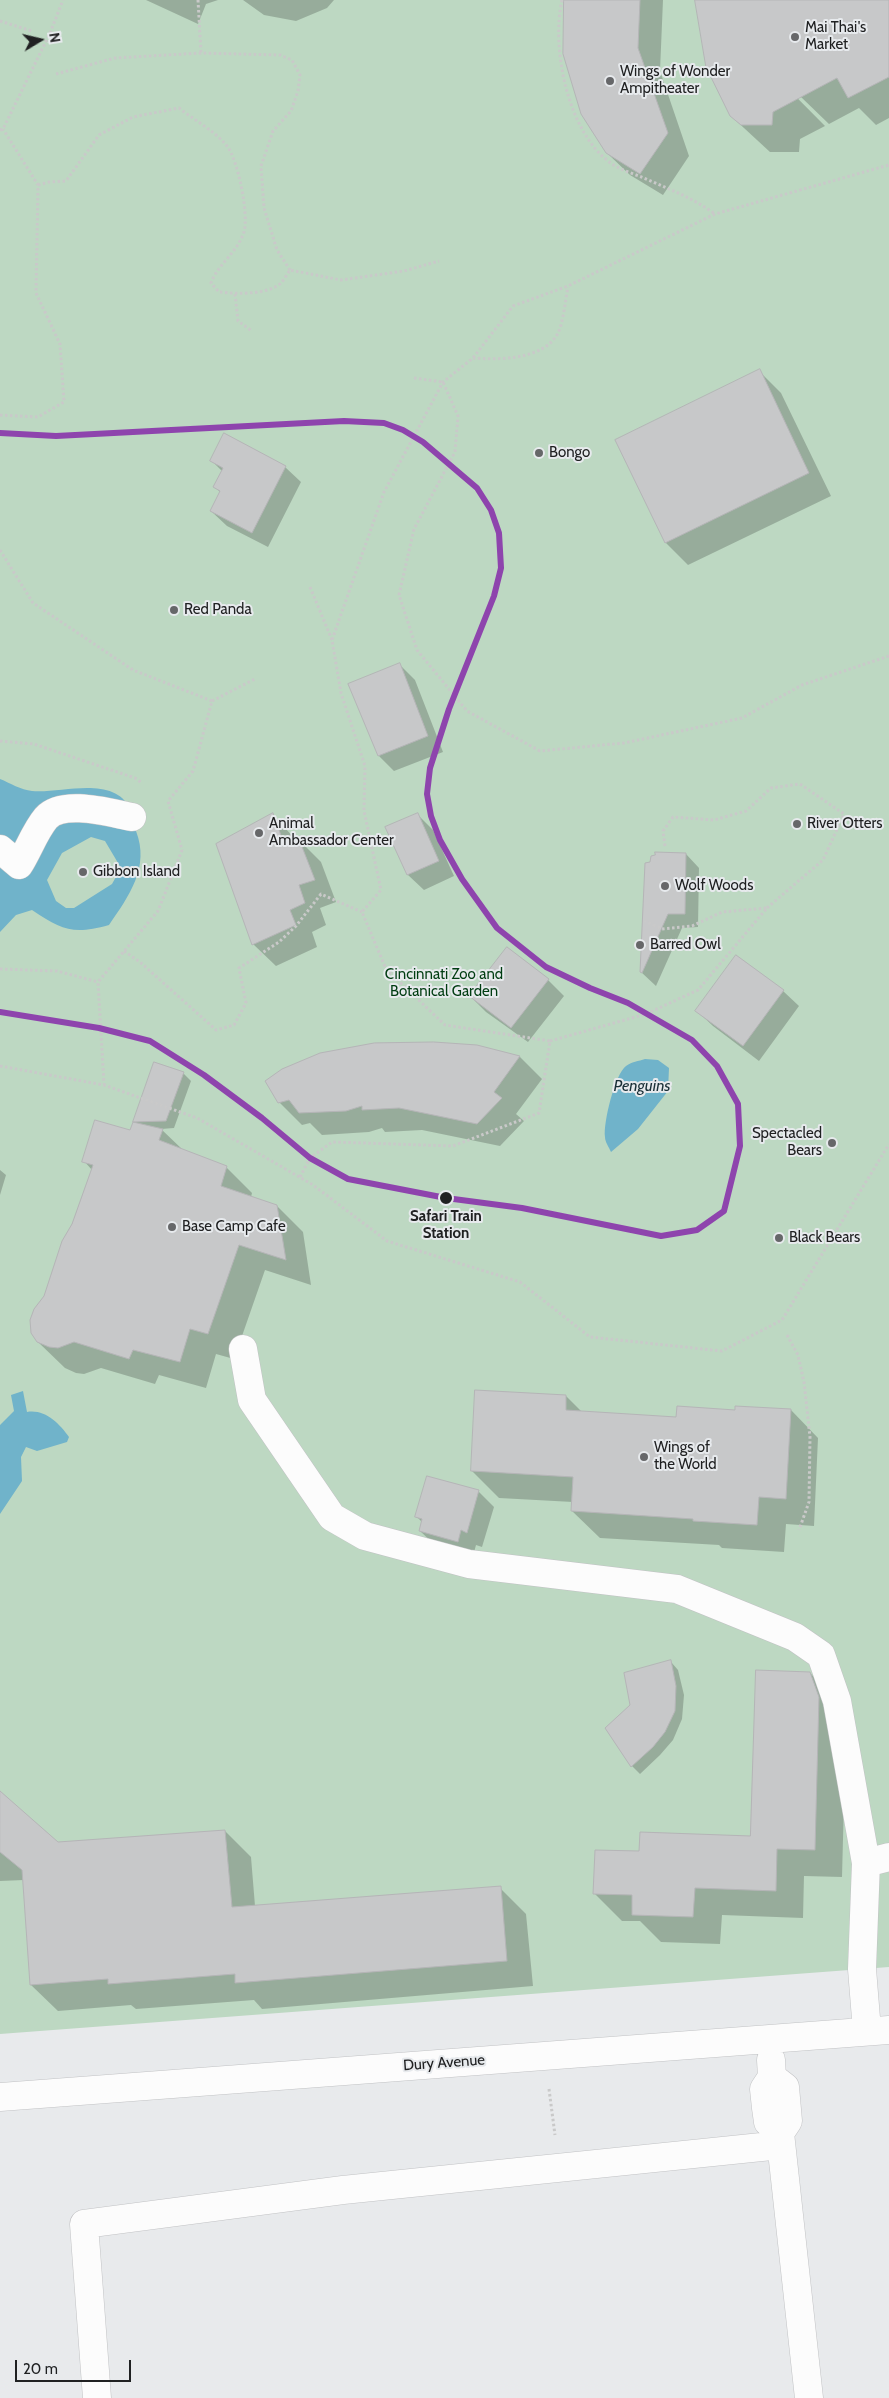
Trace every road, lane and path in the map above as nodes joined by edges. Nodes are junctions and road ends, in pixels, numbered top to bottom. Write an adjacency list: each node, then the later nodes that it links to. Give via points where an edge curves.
1 (63, 0): 8 (path)
2 (198, 0): 6 (path)
3 (562, 0): 11 (path, via 562,72 574,114 594,147 612,164 696,200)
4 (0, 21): 5 (path)
5 (32, 31)
6 (201, 53): 7 (path, via 115,58); 13 (path, via 280,55 292,60 300,75 291,111 273,131 261,166 264,208 277,250)
7 (56, 74)
8 (2, 129): 10 (path)
9 (889, 165): 11 (path)
10 (38, 185): 15 (path, via 66,181 99,134 133,117 179,108 219,138 228,147 236,164 243,199 244,230 234,252 215,273 212,283 220,292); 20 (path, via 36,293 60,344 64,402 38,416)
11 (715, 214): 14 (path)
12 (439, 261): 13 (path, via 404,271 342,280)
13 (290, 270): 15 (path, via 280,284 265,290)
14 (568, 286): 17 (path, via 513,306); 17 (path, via 558,333 540,351 495,359)
15 (235, 294): 16 (path, via 238,321)
16 (252, 331)
17 (473, 358): 19 (path)
18 (414, 378): 19 (path)
19 (442, 382): 22 (path, via 384,492); 23 (path, via 458,416 455,452 414,529 399,595 417,650 467,711 540,751 624,743 742,718 802,685)
20 (0, 415)
21 (310, 587): 22 (path)
22 (332, 640): 34 (path, via 341,693 365,766 364,810 381,890)
23 (889, 656)
24 (255, 679): 25 (path)
25 (212, 701)
26 (0, 740): 27 (path, via 34,744 135,778)
27 (143, 784)
28 (160, 795): 29 (path)
29 (168, 801)
30 (132, 817): 32 (street, via 80,807 64,810 47,817 19,865)
31 (665, 846): 33 (path, via 663,831 673,818 714,820 746,810 771,788 800,784 844,814 823,860)
32 (0, 849)
33 (767, 908): 35 (path, via 722,912 692,926 662,929); 39 (path, via 698,990 646,1014)
34 (362, 912): 36 (path, via 321,894 279,942 239,968 246,1003 234,1025 216,1030); 39 (path, via 386,969 445,1025)
35 (645, 922)
36 (124, 951)
37 (0, 969): 38 (path, via 58,971)
38 (98, 982)
39 (550, 1041): 42 (path, via 539,1112 452,1146 332,1142 310,1158)
40 (0, 1066): 42 (path, via 104,1084 197,1118)
41 (889, 1144): 42 (path, via 782,1320 722,1351 590,1337 520,1282 387,1241)
42 (300, 1177)
43 (787, 1335): 45 (path, via 798,1355 810,1436 809,1502)
44 (243, 1349): 46 (street, via 252,1400 332,1517 365,1536 469,1564 677,1589 795,1636 821,1655 837,1702)
45 (799, 1530)
46 (877, 1860): 47 (street, via 862,1969)
47 (878, 2030): 48 (street, Dury Avenue)
48 (770, 2039): 50 (street, Dury Avenue); 51 (street, via 772,2077 785,2087 788,2121)
49 (549, 2088): 52 (path)
50 (0, 2097)
51 (780, 2139): 52 (street); 54 (street)
52 (560, 2168): 53 (street, via 343,2190 84,2224)
53 (97, 2398)
54 (809, 2398)

